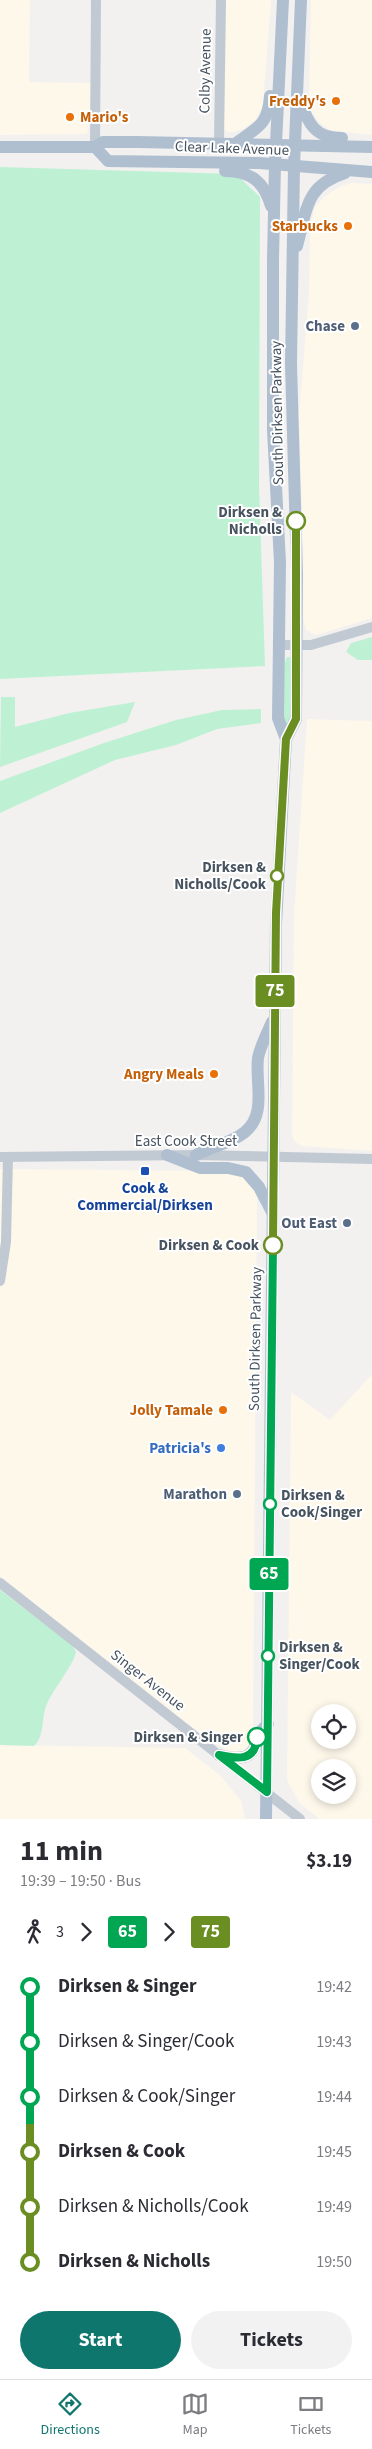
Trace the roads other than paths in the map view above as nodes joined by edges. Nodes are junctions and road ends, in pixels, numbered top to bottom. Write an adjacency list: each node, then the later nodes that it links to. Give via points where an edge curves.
1 (96, 0): 13 (street)
2 (221, 0): 7 (street, Colby Avenue)
3 (300, 0): 5 (main road, South Dirksen Parkway)
4 (282, 4): 8 (main road, via 274,26 269,112 257,129); 9 (main road, South Dirksen Parkway)
5 (298, 92): 6 (main road, via 308,121 321,134 330,138); 10 (main road, South Dirksen Parkway)
6 (372, 139)
7 (219, 142): 8 (main road, Clear Lake Avenue); 13 (main road, Clear Lake Avenue, via 103,142)
8 (236, 142): 9 (main road, Clear Lake Avenue)
9 (276, 144): 10 (main road, Clear Lake Avenue); 15 (main road, South Dirksen Parkway)
10 (295, 144): 12 (main road, Clear Lake Avenue); 16 (main road, South Dirksen Parkway)
11 (0, 146): 13 (main road, Clear Lake Avenue)
12 (372, 146)
13 (95, 148): 14 (main road, Clear Lake Avenue, via 108,161)
14 (147, 162): 15 (main road, Clear Lake Avenue); 19 (main road, via 156,169 247,173 257,179 266,192)
15 (274, 164): 16 (main road, Clear Lake Avenue); 19 (main road, South Dirksen Parkway)
16 (294, 166): 17 (main road, Clear Lake Avenue); 20 (main road, South Dirksen Parkway)
17 (350, 171): 18 (main road, Clear Lake Avenue); 20 (main road, via 329,179 315,191 306,208)
18 (372, 172)
19 (273, 215): 22 (main road, South Dirksen Parkway, via 273,430 280,562)
20 (293, 260): 23 (main road, South Dirksen Parkway, via 291,405)
21 (372, 627): 23 (street, via 310,645)
22 (279, 645): 23 (street); 24 (main road, South Dirksen Parkway, via 278,718)
23 (297, 645): 24 (main road, South Dirksen Parkway, via 296,719)
24 (286, 739): 25 (main road, South Dirksen Parkway, via 277,886)
25 (275, 1013): 27 (main road, via 258,1057 258,1110 255,1119 238,1137); 28 (main road, South Dirksen Parkway)
26 (167, 1155): 27 (street, East Cook Street); 29 (street, East Cook Street); 31 (main road, via 200,1168 246,1172 259,1187)
27 (196, 1155): 28 (street, East Cook Street)
28 (274, 1156): 30 (street, East Cook Street); 31 (main road, South Dirksen Parkway)
29 (4, 1157): 32 (street, via 6,1242)
30 (372, 1159)
31 (273, 1215): 34 (main road, South Dirksen Parkway)
32 (0, 1281)
33 (0, 1582): 35 (street, Singer Avenue)
34 (268, 1724): 35 (main road, via 257,1735 257,1745 248,1756 237,1759); 36 (main road, South Dirksen Parkway)
35 (219, 1755): 36 (street, Singer Avenue)
36 (267, 1792): 37 (main road, South Dirksen Parkway); 38 (street, Singer Avenue)
37 (266, 1819)
38 (300, 1819)

